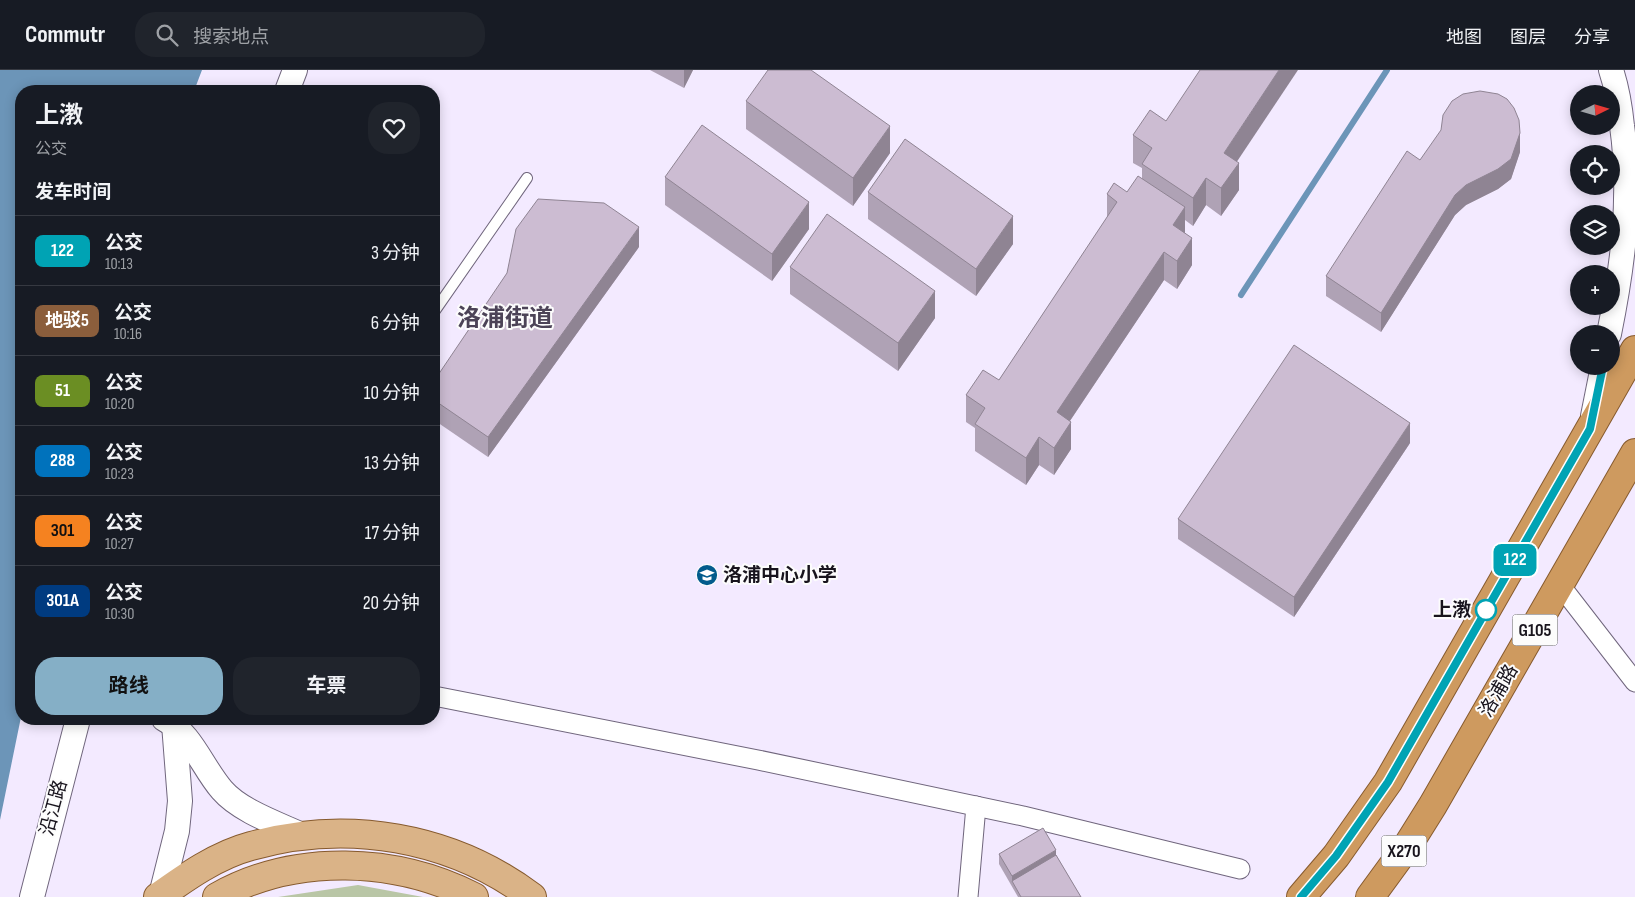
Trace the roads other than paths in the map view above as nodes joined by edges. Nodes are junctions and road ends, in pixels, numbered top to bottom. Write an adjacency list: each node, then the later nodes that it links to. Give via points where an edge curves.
1 (295, 70): 3 (street)
2 (1611, 70): 6 (street, via 1617,87 1628,190 1620,282)
3 (289, 85)
4 (527, 178): 5 (lane)
5 (440, 303)
6 (1611, 325)
7 (1635, 350): 9 (highway, G105)
8 (1601, 375): 9 (street)
9 (1590, 429): 27 (highway, G105, via 1388,782 1336,856)
10 (1635, 453): 11 (highway, 洛浦路 / G105)
11 (1560, 585): 12 (street); 17 (highway, 洛浦路 / G105)
12 (1635, 682)
13 (440, 697): 18 (street)
14 (76, 725): 22 (street, 沿江路)
15 (174, 725): 21 (street, via 180,801 177,831)
16 (177, 725): 19 (street, via 230,798)
17 (1433, 805): 28 (highway, 洛浦路 / G105); 29 (main road, X270)
18 (976, 806): 20 (street); 26 (street)
19 (302, 835): 21 (main road, via 250,846 231,854); 25 (main road, via 357,834 424,844 486,868)
20 (1240, 869)
21 (160, 896)
22 (32, 897)
23 (217, 897): 24 (main road, via 278,874 334,866 410,873)
24 (474, 897)
25 (532, 897)
26 (968, 897)
27 (1302, 897)
28 (1370, 897)
29 (1376, 897)

